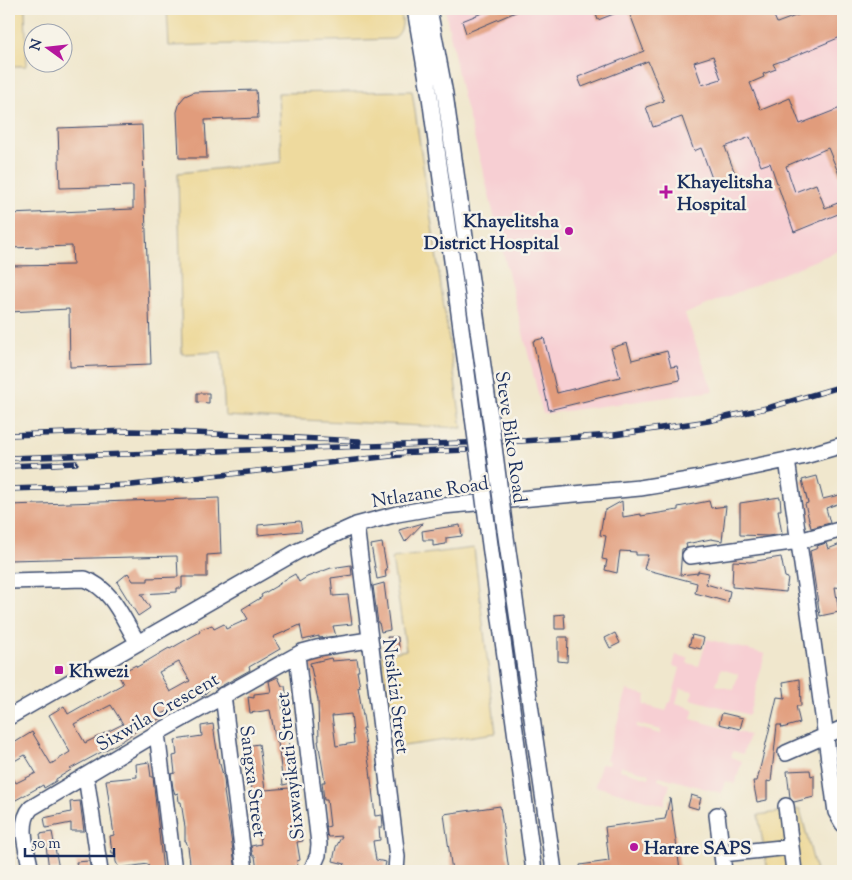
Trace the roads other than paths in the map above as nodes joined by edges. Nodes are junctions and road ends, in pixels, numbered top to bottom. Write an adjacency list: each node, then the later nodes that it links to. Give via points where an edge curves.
1 (415, 9): 31 (street, Steve Biko Road, bridge, via 430,98)
2 (429, 9): 32 (street, Steve Biko Road, bridge, via 445,94)
3 (843, 445): 4 (street, Ntlazane Road)
4 (787, 460): 5 (street, Ntlazane Road, via 640,488 421,509); 7 (street)
5 (356, 525): 10 (street, Ntsikizi Street); 11 (street, Ntlazane Road, via 298,551)
6 (843, 529): 7 (street)
7 (799, 541): 8 (street); 17 (street)
8 (690, 556)
9 (9, 581): 11 (street, via 94,582 108,594)
10 (369, 640): 12 (street, Sixwila Crescent, via 308,649); 30 (street, Ntsikizi Street, via 397,857)
11 (138, 643): 14 (street, Ntlazane Road)
12 (297, 655): 13 (street, Sixwila Crescent); 29 (street, Sixwayikati Street, via 319,844)
13 (223, 695): 16 (street, Sixwila Crescent); 28 (street, Sangxa Street)
14 (9, 717)
15 (843, 728): 17 (street)
16 (158, 733): 19 (street, Sixwila Crescent); 27 (street)
17 (825, 736): 18 (street); 22 (street, via 836,812)
18 (786, 753)
19 (86, 776): 25 (street, Sixwila Crescent, via 31,808 25,815 24,830); 26 (street)
20 (786, 806): 23 (street)
21 (716, 815): 24 (street)
22 (843, 824)
23 (791, 847): 24 (street); 34 (street)
24 (722, 854): 33 (street)
25 (31, 871)
26 (100, 871)
27 (174, 871)
28 (245, 871)
29 (311, 871)
30 (396, 871)
31 (534, 871)
32 (554, 871)
33 (724, 871)
34 (794, 871)

